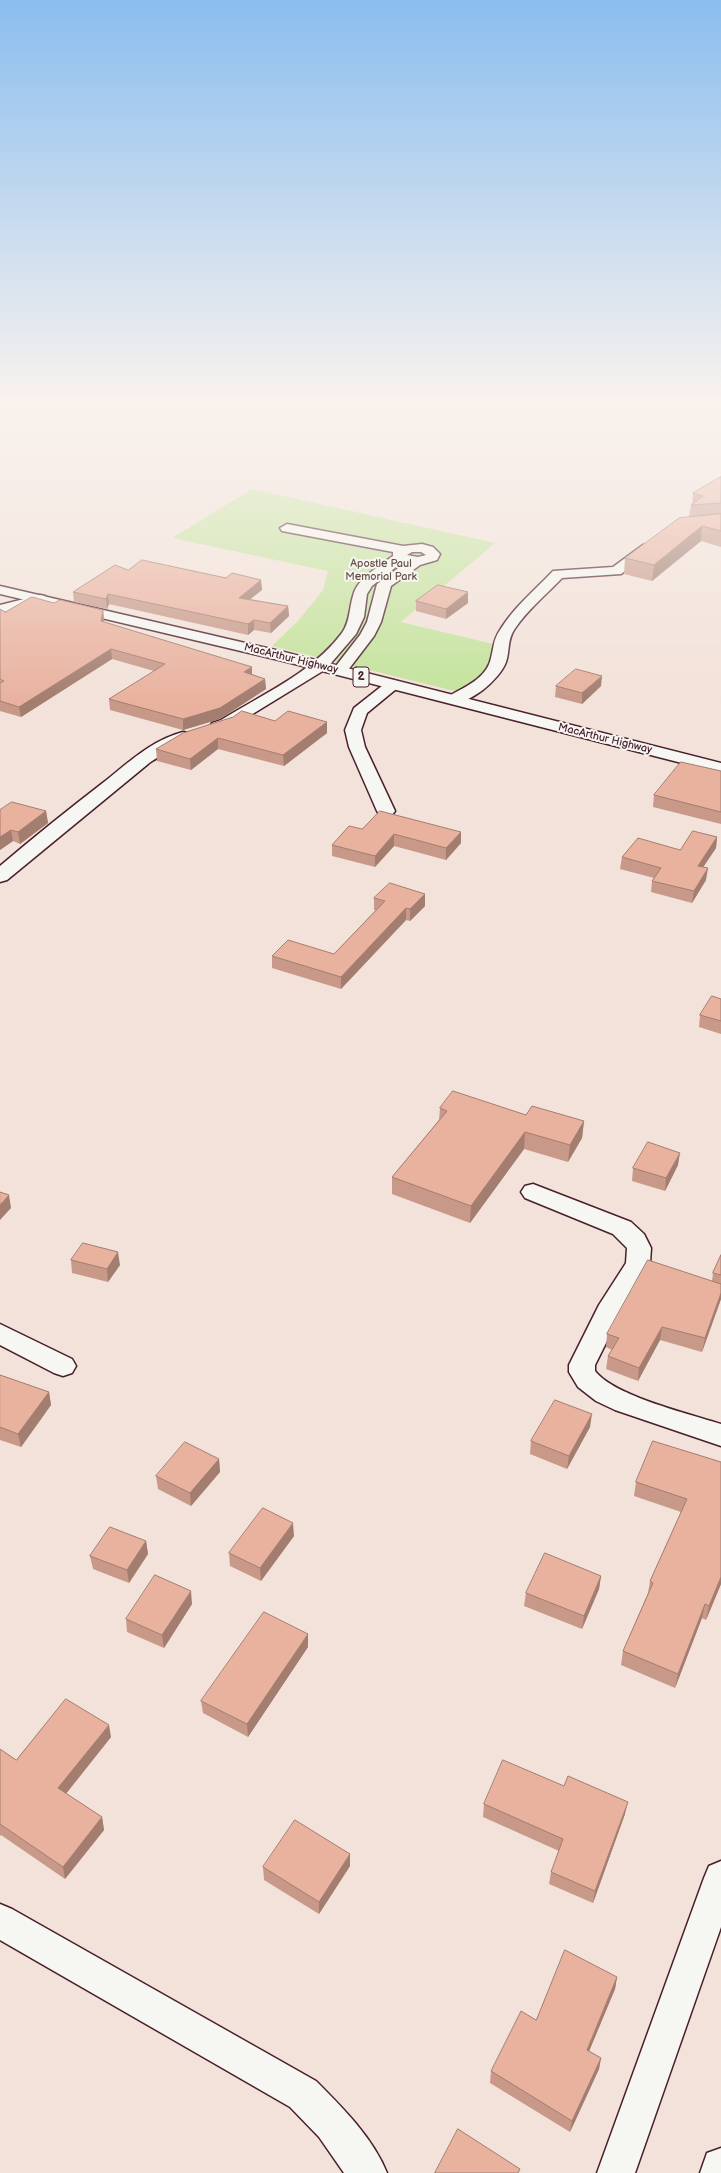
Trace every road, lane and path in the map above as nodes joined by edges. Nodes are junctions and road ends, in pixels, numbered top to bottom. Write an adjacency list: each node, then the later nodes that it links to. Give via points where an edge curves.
1 (287, 528): 3 (main road)
2 (661, 537): 16 (main road, via 616,571 558,574 527,606 501,640 496,668 471,690)
3 (402, 553): 4 (main road); 5 (main road, via 422,548 433,554 429,559 417,561)
4 (367, 583): 5 (main road); 9 (main road, via 360,594 357,617)
5 (384, 584): 10 (main road, via 374,622)
6 (0, 590): 7 (main road, MacArthur Highway / 2)
7 (40, 599): 8 (main road); 13 (main road, MacArthur Highway / 2)
8 (0, 609)
9 (349, 634): 10 (main road); 11 (main road)
10 (367, 636): 12 (main road)
11 (336, 648): 12 (main road); 13 (main road)
12 (356, 651): 14 (main road)
13 (321, 666): 14 (main road, MacArthur Highway / 2); 19 (main road, via 227,722 177,739 141,760 46,835)
14 (340, 671): 15 (main road, MacArthur Highway / 2)
15 (393, 685): 16 (main road, MacArthur Highway / 2); 18 (main road, via 360,711 353,730 357,747)
16 (455, 699): 17 (main road, MacArthur Highway / 2)
17 (721, 768)
18 (386, 811)
19 (0, 876)
20 (533, 1192): 23 (main road, via 622,1228 635,1240 639,1248 638,1263 612,1305 582,1365 586,1380 594,1387 625,1402)
21 (1, 1335): 22 (main road)
22 (63, 1366)
23 (721, 1436)
24 (721, 1878): 28 (main road)
25 (0, 1922): 27 (main road, via 303,2094 332,2124)
26 (721, 2167): 29 (main road)
27 (368, 2173)
28 (616, 2173)
29 (719, 2173)

